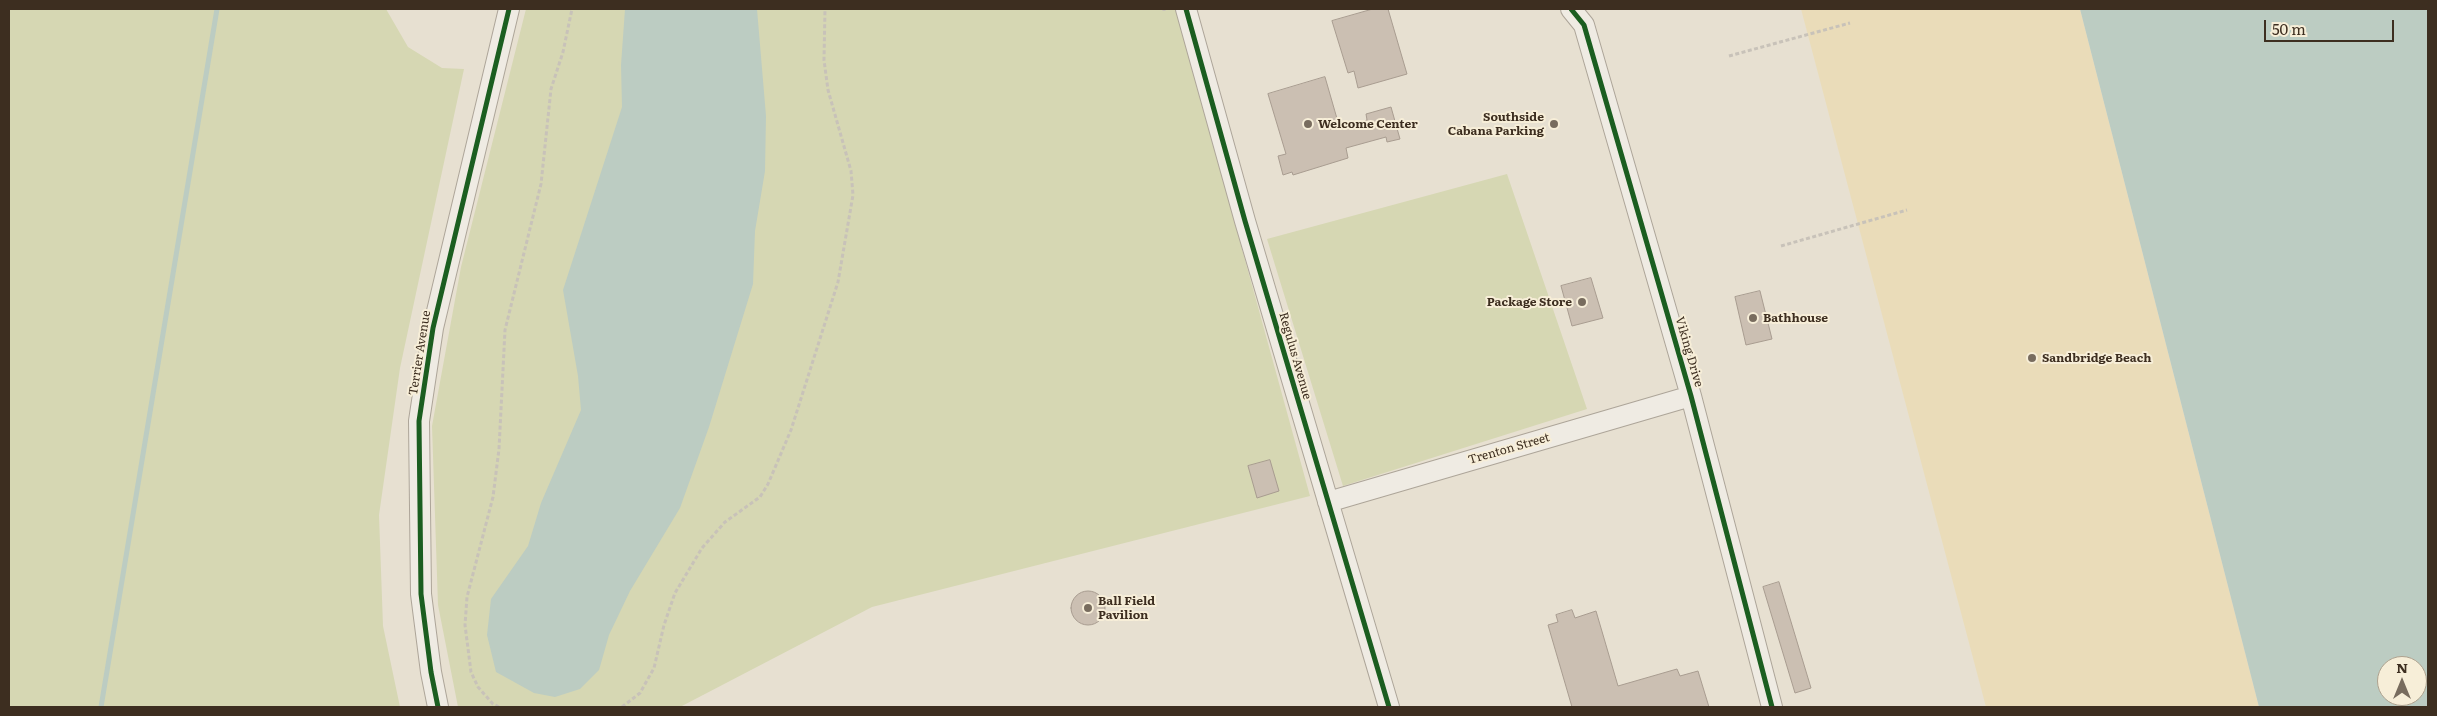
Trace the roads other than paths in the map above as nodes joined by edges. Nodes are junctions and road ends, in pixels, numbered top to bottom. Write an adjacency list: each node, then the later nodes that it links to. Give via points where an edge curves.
1 (509, 9): 6 (street, Terrier Avenue, via 432,328 419,421 421,594)
2 (1186, 9): 5 (street, Regulus Avenue)
3 (1571, 9): 4 (street, Viking Drive, via 1584,25)
4 (1691, 396): 5 (street, Trenton Street); 8 (street, Viking Drive)
5 (1328, 502): 7 (street, Regulus Avenue)
6 (438, 707)
7 (1389, 707)
8 (1772, 707)

